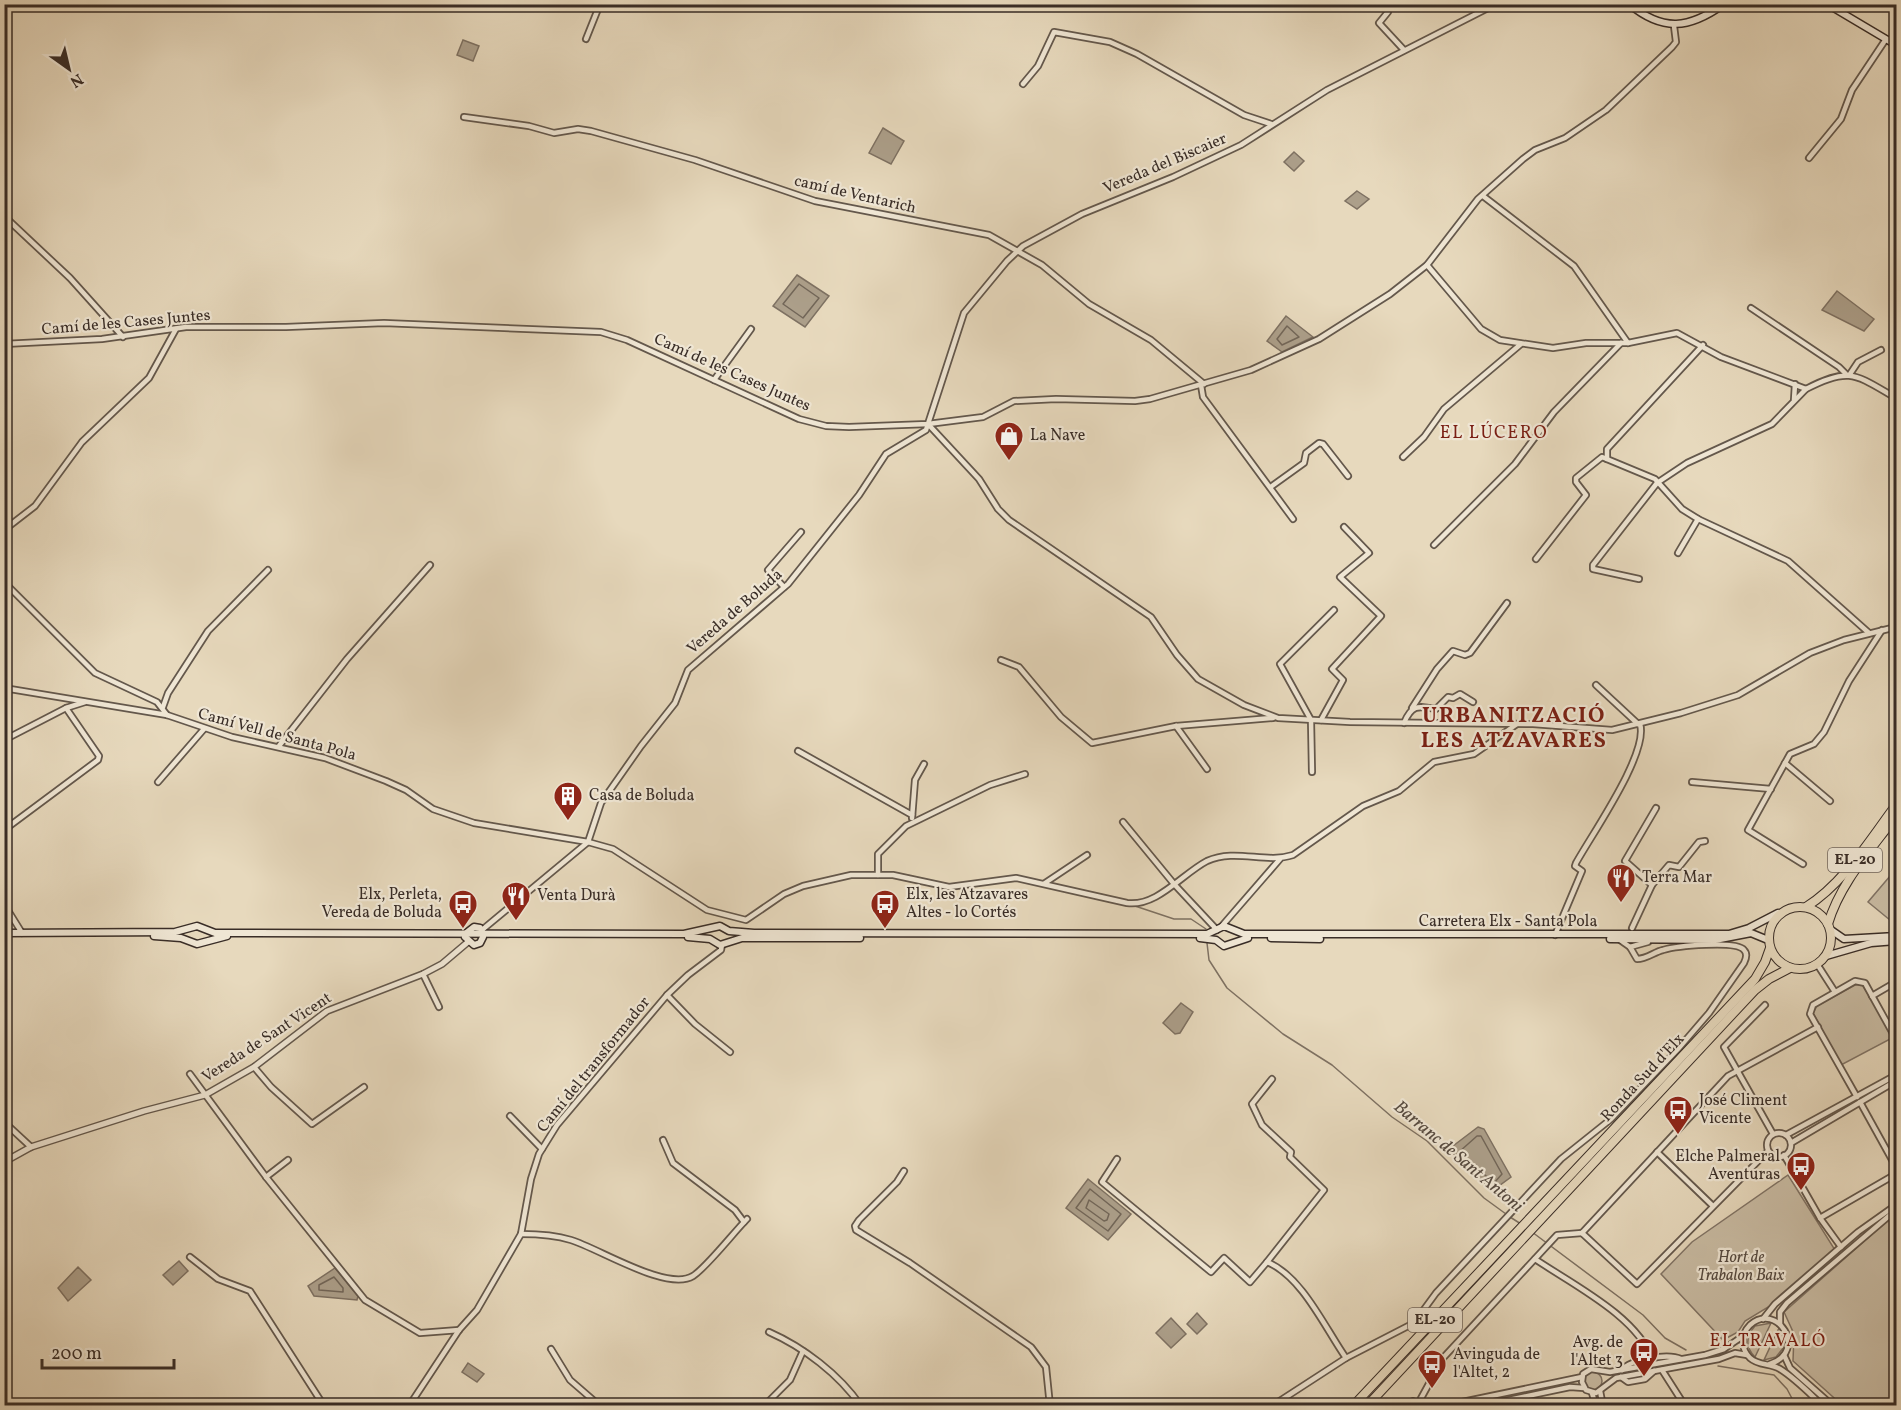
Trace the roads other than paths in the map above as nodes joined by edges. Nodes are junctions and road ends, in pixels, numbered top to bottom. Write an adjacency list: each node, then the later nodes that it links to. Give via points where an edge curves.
1 (600, 4): 8 (street)
2 (1382, 4): 11 (street, via 1388,12 1379,23)
3 (1496, 4): 11 (street, Vereda del Biscaier)
4 (1629, 4): 7 (main road, via 1656,21)
5 (1724, 4): 7 (main road, via 1699,19)
6 (1827, 4): 9 (main road)
7 (1674, 26): 16 (street, Camí de les Cases Juntes, via 1676,42 1622,97 1565,138 1535,150)
8 (586, 39)
9 (1886, 39): 10 (main road); 15 (street, via 1852,90 1841,118)
10 (1896, 45)
11 (1404, 50): 14 (street, Vereda del Biscaier)
12 (1023, 84): 14 (street, via 1038,66 1054,33 1089,37 1137,54 1244,115)
13 (464, 117): 18 (street, camí de Ventarich, via 554,133 578,129 612,136 815,201 989,235)
14 (1271, 124): 18 (street, Vereda del Biscaier, via 1241,145 1082,214)
15 (1809, 158)
16 (1483, 196): 19 (street, Camí de les Cases Juntes); 25 (street, via 1574,266)
17 (4, 216): 23 (street, via 70,278)
18 (1018, 251): 33 (street, camí de Ventarich, via 1042,265 1089,304 1150,340); 37 (street, Vereda del Biscaier, via 964,313)
19 (1427, 265): 27 (street, via 1489,336); 33 (street, Camí de les Cases Juntes, via 1390,294 1318,339 1251,370)
20 (1751, 308): 30 (street)
21 (176, 329): 23 (street, Camí de les Cases Juntes); 31 (street, Camí de les Cases Juntes, via 384,323 601,332); 46 (street, via 149,378 82,442 34,507)
22 (751, 329): 31 (street)
23 (123, 337): 26 (street, Camí de les Cases Juntes)
24 (1621, 343): 25 (street); 27 (street, via 1553,348); 48 (street, via 1554,412 1515,464)
25 (1628, 343): 28 (street, via 1677,333)
26 (4, 344)
27 (1521, 344): 38 (street, via 1444,409)
28 (1702, 345): 32 (street, via 1720,357); 39 (street, via 1607,449)
29 (1881, 350): 30 (street, via 1858,362)
30 (1848, 374): 34 (street); 35 (street)
31 (714, 380): 37 (street, Camí de les Cases Juntes, via 799,419 826,426)
32 (1794, 384): 34 (street); 36 (street)
33 (1202, 385): 37 (street, Camí de les Cases Juntes, via 1135,401 1014,401 983,417); 42 (street, via 1203,397)
34 (1806, 389): 36 (street)
35 (1896, 398)
36 (1794, 400): 41 (street, via 1772,424 1687,463)
37 (928, 424): 55 (street, Vereda de Boluda, via 926,430 886,454); 70 (street, via 979,479 1009,520 1151,617 1198,679 1244,705)
38 (1403, 457)
39 (1607, 459): 41 (street); 50 (street, via 1602,457 1576,478 1586,495)
40 (1348, 476): 42 (street, via 1319,443 1306,453 1304,463)
41 (1657, 483): 44 (street, via 1682,509); 53 (street, via 1593,565 1593,569)
42 (1272, 486): 43 (street)
43 (1293, 519)
44 (1698, 519): 49 (street); 60 (street, via 1788,561)
45 (1344, 526): 72 (street, via 1369,553 1340,576 1381,616 1332,669 1343,680)
46 (4, 530)
47 (801, 532): 55 (street, via 768,570)
48 (1434, 545)
49 (1678, 553)
50 (1536, 559)
51 (430, 565): 79 (street, via 347,659)
52 (268, 570): 66 (street, via 207,631)
53 (1639, 579)
54 (4, 582): 66 (street, via 94,673)
55 (784, 587): 98 (street, Vereda de Boluda, via 688,670 675,704 601,803)
56 (1507, 603): 68 (street, via 1470,653 1453,651 1446,658)
57 (1334, 610): 71 (street, via 1280,664)
58 (1896, 627): 59 (street)
59 (1882, 630): 60 (street); 81 (street, via 1849,681 1824,732 1814,744 1790,754)
60 (1869, 633): 75 (street, via 1810,653 1738,695)
61 (1001, 660): 76 (street, via 1019,667 1061,717 1092,744)
62 (1596, 685): 75 (street)
63 (4, 688): 64 (street, Camí Vell de Santa Pola)
64 (87, 701): 67 (street); 69 (street, Camí Vell de Santa Pola)
65 (1473, 702): 68 (street, via 1460,694 1448,697 1436,709 1417,705)
66 (163, 707): 69 (street)
67 (66, 708): 78 (street); 96 (street, via 98,760)
68 (1412, 708): 73 (street)
69 (167, 716): 77 (street, Camí Vell de Santa Pola)
70 (1278, 718): 71 (street); 76 (street)
71 (1311, 720): 72 (street); 84 (street)
72 (1321, 720): 73 (street)
73 (1404, 723): 74 (street)
74 (1517, 724): 75 (street, via 1612,730); 100 (street, via 1474,754 1434,762 1399,791 1363,806 1304,849)
75 (1639, 724): 121 (street, via 1643,732 1640,746 1608,813 1576,863 1582,870)
76 (1176, 726): 83 (street)
77 (204, 729): 79 (street, Camí Vell de Santa Pola); 86 (street)
78 (4, 741)
79 (279, 746): 98 (street, Camí Vell de Santa Pola, via 356,769 406,790 433,809 474,823)
80 (798, 751): 92 (street)
81 (1785, 763): 88 (street); 89 (street)
82 (924, 764): 92 (street, via 915,780)
83 (1208, 769)
84 (1312, 772)
85 (1025, 774): 95 (street, via 990,785)
86 (158, 782)
87 (1692, 782): 88 (street)
88 (1771, 789): 101 (street, via 1748,830)
89 (1830, 801)
90 (1896, 805): 107 (highway, EL-20, via 1839,881)
91 (1656, 808): 105 (street, via 1625,861)
92 (912, 816): 95 (street)
93 (1896, 816): 110 (highway, EL-20, via 1841,891)
94 (1123, 822): 104 (street)
95 (912, 823): 102 (street, via 878,855)
96 (4, 830)
97 (1705, 841): 105 (street, via 1699,842 1678,867 1670,865)
98 (588, 842): 109 (street, Camí Vell de Santa Pola, via 612,849 706,910); 119 (street)
99 (1087, 855): 103 (street)
100 (1280, 859): 104 (street, via 1235,854 1220,857); 115 (street)
101 (1803, 864)
102 (878, 875): 103 (street, via 949,887 998,878); 109 (street, via 829,878 784,894 746,920)
103 (1045, 883): 104 (street, via 1136,904)
104 (1174, 884): 115 (street)
105 (1652, 885): 112 (street)
106 (4, 904): 118 (street)
107 (1806, 907): 108 (highway, EL-20); 110 (highway, via 1823,916)
108 (1778, 914): 122 (main road, Carretera Elx - Santa Pola, via 1729,934); 133 (highway, EL-20, via 1771,926)
109 (729, 917): 111 (street); 114 (street)
110 (1830, 927): 125 (main road, via 1844,939); 136 (highway, EL-20, via 1832,939)
111 (717, 928): 114 (main road); 119 (main road, via 684,934); 131 (main road)
112 (1632, 928): 122 (street); 124 (street, via 1626,928)
113 (190, 929): 116 (main road, via 197,926); 118 (main road); 126 (main road)
114 (728, 929): 115 (main road, via 1000,935 1207,934); 127 (main road)
115 (1218, 929): 117 (main road, via 1227,926); 128 (main road)
116 (206, 931): 123 (main road); 130 (main road)
117 (1234, 932): 121 (main road, Carretera Elx - Santa Pola); 132 (main road)
118 (22, 933): 120 (main road)
119 (483, 934): 123 (main road); 123 (main road, via 477,944); 131 (main road, via 688,937)
120 (4, 935): 126 (main road, via 157,936)
121 (1555, 935): 124 (main road, Carretera Elx - Santa Pola)
122 (1640, 936): 124 (main road, Carretera Elx - Santa Pola)
123 (466, 937): 130 (main road, via 224,936); 139 (street, Vereda de Sant Vicent, via 442,964)
124 (1620, 938): 129 (main road, Carretera Elx - Santa Pola); 132 (main road, Carretera Elx - Santa Pola); 135 (street)
125 (1896, 938): 136 (main road)
126 (189, 940): 130 (main road, via 197,944)
127 (729, 940): 128 (main road); 134 (main road)
128 (1216, 940): 132 (main road, via 1224,946)
129 (1657, 940): 133 (main road, Carretera Elx - Santa Pola, via 1715,940 1751,933); 135 (street)
130 (204, 941)
131 (714, 941): 134 (main road)
132 (1233, 941)
133 (1769, 944): 138 (highway, via 1774,957); 214 (highway, Ronda Sud d'Elx / EL-20, via 1766,962 1755,979)
134 (722, 945): 142 (street, Camí del transformador)
135 (1630, 947): 195 (street, via 1637,958 1644,959 1676,947 1719,945 1737,945 1747,956 1709,1013 1678,1049 1611,1119 1561,1159 1436,1293 1414,1323)
136 (1826, 956): 137 (highway)
137 (1817, 964): 138 (highway, EL-20); 141 (street)
138 (1790, 968): 215 (highway, Ronda Sud d'Elx / EL-20, via 1755,990)
139 (423, 974): 145 (street); 149 (street, Vereda de Sant Vicent, via 327,1011)
140 (1896, 982): 143 (street)
141 (1835, 992): 143 (street, via 1855,981 1865,983); 146 (street, via 1813,1005 1810,1014)
142 (667, 996): 148 (street); 165 (street, Camí del transformador, via 557,1125)
143 (1872, 996): 147 (street)
144 (1765, 1005): 150 (street, via 1724,1047)
145 (439, 1007)
146 (1818, 1027): 150 (street); 157 (street)
147 (1896, 1039)
148 (730, 1052)
149 (254, 1066): 155 (street, via 312,1124); 156 (street, Vereda de Sant Vicent)
150 (1738, 1072): 160 (street); 167 (street, via 1728,1076)
151 (190, 1074): 156 (street)
152 (1896, 1075): 157 (street)
153 (1272, 1079): 185 (street, via 1252,1104 1262,1125 1324,1191)
154 (1896, 1082): 157 (street)
155 (364, 1087)
156 (205, 1095): 164 (street, Vereda de Sant Vicent); 175 (street)
157 (1858, 1100): 161 (street); 163 (street); 172 (street)
158 (510, 1116): 165 (street)
159 (4, 1122): 164 (street)
160 (1773, 1134): 161 (street); 166 (street, via 1767,1142)
161 (1786, 1135): 163 (street)
162 (663, 1140): 181 (street, via 673,1163 746,1220 692,1277 677,1279 634,1270 572,1240)
163 (1791, 1143): 168 (street)
164 (31, 1147): 171 (street, Vereda de Sant Vicent)
165 (542, 1149): 181 (street, Camí del transformador, via 531,1179)
166 (1768, 1151): 168 (street, via 1777,1157); 177 (street)
167 (1657, 1152): 177 (street); 180 (street)
168 (1785, 1155): 179 (street)
169 (1117, 1159): 185 (street, via 1102,1182 1211,1272 1224,1258 1250,1282)
170 (288, 1160): 175 (street)
171 (4, 1162)
172 (1896, 1167)
173 (904, 1171): 212 (street, via 859,1220 856,1230 1031,1347 1046,1367)
174 (1896, 1174): 179 (street)
175 (266, 1178): 188 (street, via 365,1300 420,1333)
176 (1896, 1205): 182 (street)
177 (1713, 1206): 180 (street, via 1637,1284)
178 (1896, 1210): 187 (street, via 1787,1303 1780,1312)
179 (1820, 1218): 182 (street)
180 (1582, 1233): 184 (street, via 1556,1236)
181 (521, 1234): 188 (street, Camí del transformador, via 477,1310)
182 (1841, 1246): 186 (street)
183 (190, 1257): 208 (street, via 218,1279 250,1291)
184 (1535, 1258): 196 (street, via 1617,1314 1636,1333); 206 (street, via 1443,1358)
185 (1267, 1262): 195 (street, via 1299,1285)
186 (1763, 1319): 187 (street); 190 (street, via 1748,1327)
187 (1780, 1324): 194 (street, via 1789,1342)
188 (459, 1330): 209 (street, Camí del transformador)
189 (769, 1332): 192 (street)
190 (1743, 1336): 193 (street); 196 (street, via 1724,1349)
191 (551, 1349): 210 (street, via 570,1380)
192 (803, 1351): 205 (street, via 790,1380); 211 (street, via 837,1378)
193 (1747, 1355): 197 (street, via 1759,1364); 198 (street, via 1735,1353)
194 (1784, 1355): 197 (street); 222 (street, via 1790,1368)
195 (1346, 1358): 213 (street)
196 (1653, 1362): 199 (street, via 1632,1363 1622,1370)
197 (1770, 1364): 221 (street)
198 (1662, 1370): 201 (street); 207 (street)
199 (1602, 1372): 200 (street, via 1591,1369); 201 (street)
200 (1582, 1377): 202 (street); 217 (street)
201 (1605, 1384): 203 (street)
202 (1584, 1388): 204 (street); 218 (street, via 1570,1387)
203 (1600, 1391): 204 (street); 220 (street)
204 (1592, 1393): 219 (street)
205 (768, 1402)
206 (1421, 1404): 216 (street, via 1410,1401)
207 (1683, 1405)
208 (324, 1406)
209 (409, 1406)
210 (600, 1406)
211 (861, 1406)
212 (1050, 1406)
213 (1272, 1406)
214 (1353, 1406)
215 (1367, 1406)
216 (1404, 1406)
217 (1443, 1406)
218 (1480, 1406)
219 (1596, 1406)
220 (1603, 1406)
221 (1823, 1406)
222 (1833, 1406)

